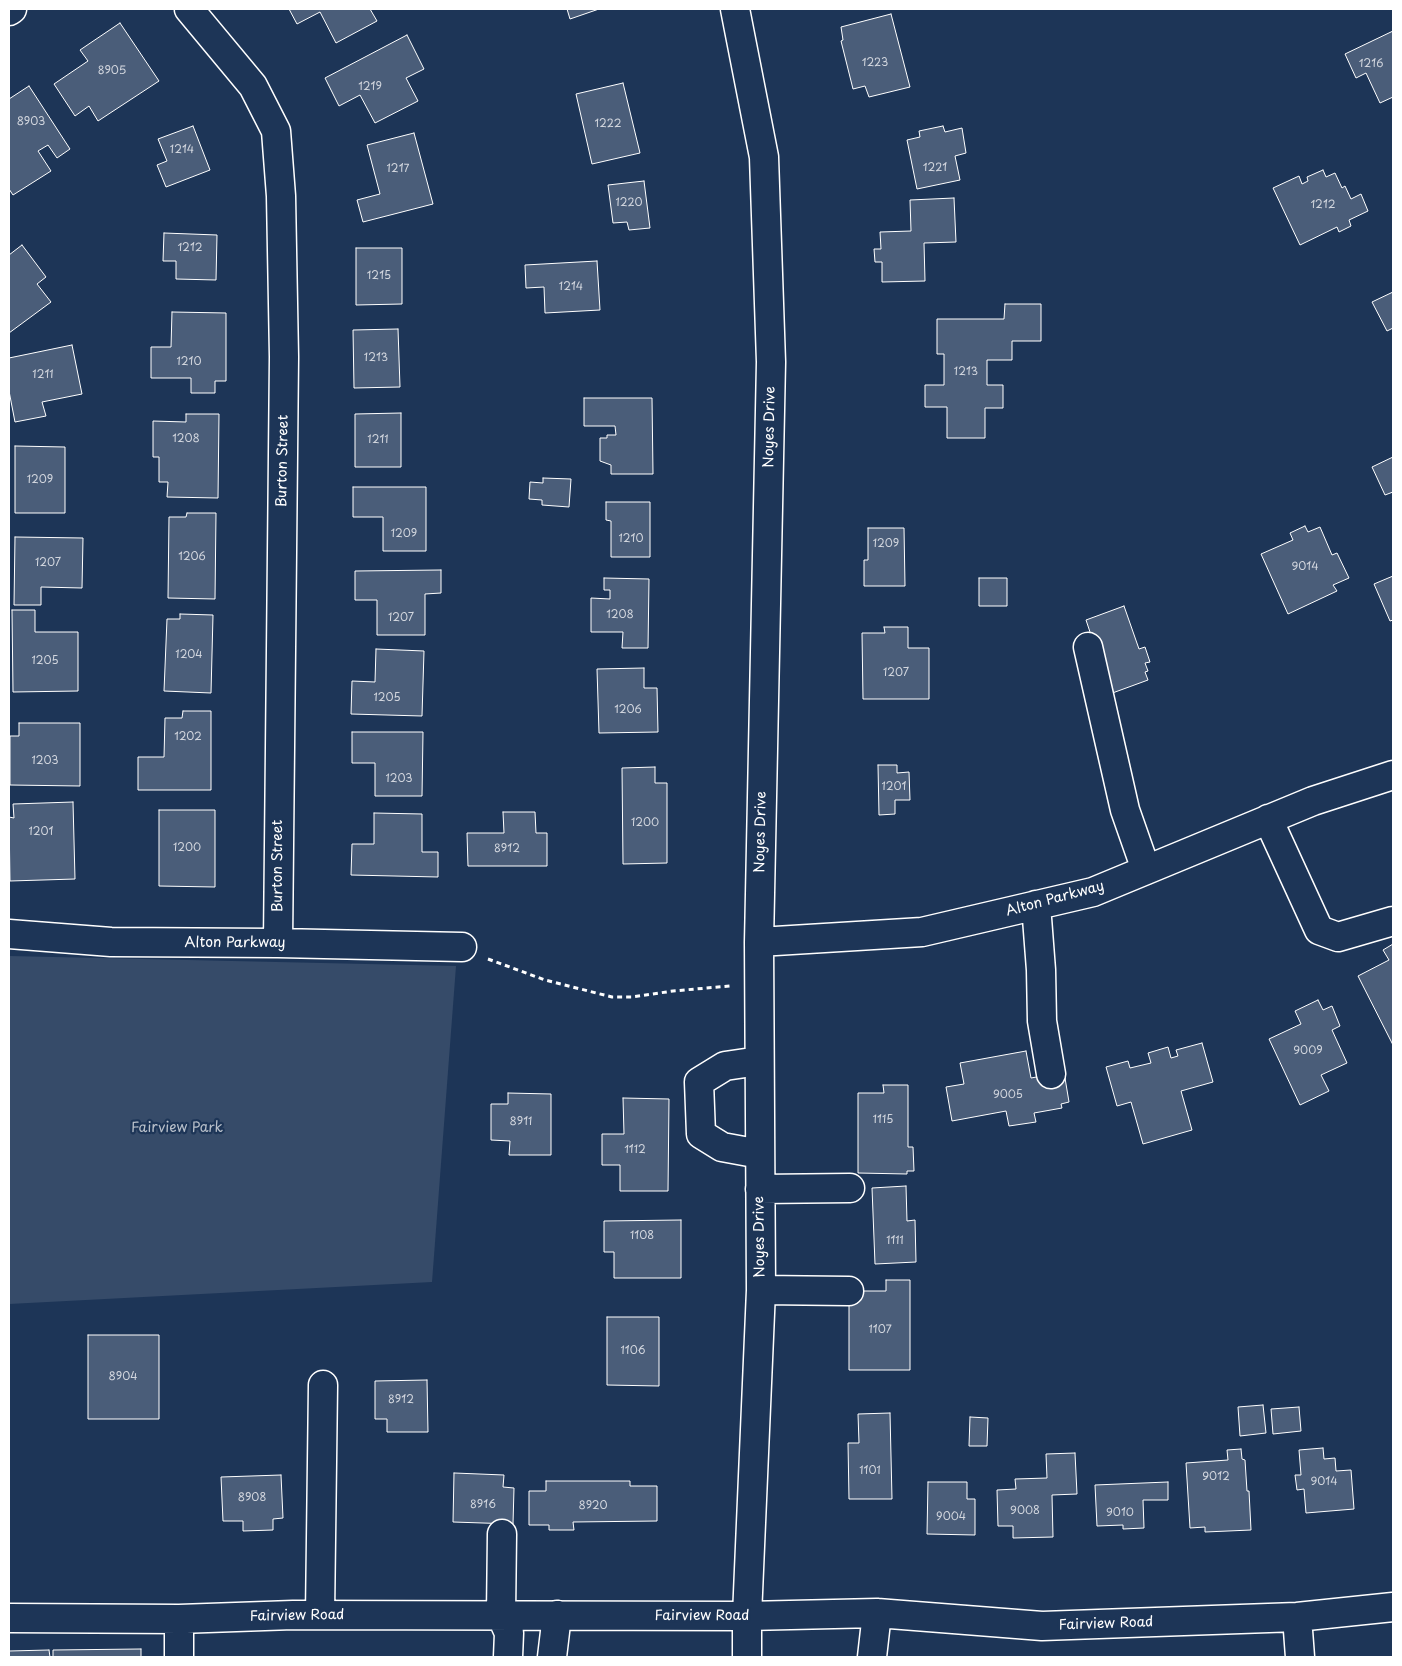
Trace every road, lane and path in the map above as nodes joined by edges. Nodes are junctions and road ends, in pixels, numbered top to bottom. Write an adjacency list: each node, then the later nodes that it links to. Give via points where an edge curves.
1 (12, 9): 4 (street)
2 (189, 9): 13 (street, Burton Street, via 253,86 276,131 281,196 284,357)
3 (735, 9): 12 (street, Noyes Drive, via 764,157 771,362)
4 (9, 11)
5 (1088, 647): 8 (street, via 1125,810)
6 (1393, 775): 7 (street, Alton Parkway)
7 (1268, 819): 8 (street, Alton Parkway); 10 (street, via 1319,930 1338,937)
8 (1146, 870): 9 (street, Alton Parkway, via 1093,892)
9 (1036, 905): 12 (street, Alton Parkway, via 922,932); 17 (street, via 1042,1021)
10 (1393, 920)
11 (9, 934): 13 (street, Alton Parkway, via 110,942)
12 (759, 942): 15 (street, Noyes Drive)
13 (278, 943): 14 (street, Alton Parkway)
14 (462, 947): 15 (path, via 536,977 612,997)
15 (758, 982): 16 (street, Noyes Drive)
16 (759, 1061): 18 (street, Noyes Drive); 18 (street, via 725,1066 699,1082 700,1134 722,1147)
17 (1051, 1074)
18 (760, 1154): 20 (street, Noyes Drive)
19 (850, 1188): 20 (street)
20 (760, 1189): 21 (street, Noyes Drive)
21 (761, 1290): 22 (street); 30 (street, Noyes Drive)
22 (849, 1291)
23 (323, 1385): 27 (street)
24 (502, 1534): 28 (street)
25 (1393, 1607): 31 (street, Fairview Road)
26 (876, 1613): 30 (street, Fairview Road); 31 (street, Fairview Road, via 1042,1626); 38 (street)
27 (320, 1615): 28 (street, Fairview Road); 33 (street, Fairview Road)
28 (501, 1615): 29 (street, Fairview Road); 35 (street, via 509,1633)
29 (557, 1615): 30 (street, Fairview Road); 36 (street)
30 (747, 1616): 37 (street, Noyes Drive)
31 (1297, 1617): 39 (street)
32 (9, 1618): 33 (street, Fairview Road)
33 (179, 1620): 34 (street)
34 (179, 1657)
35 (508, 1657)
36 (552, 1657)
37 (747, 1657)
38 (872, 1657)
39 (1300, 1657)

